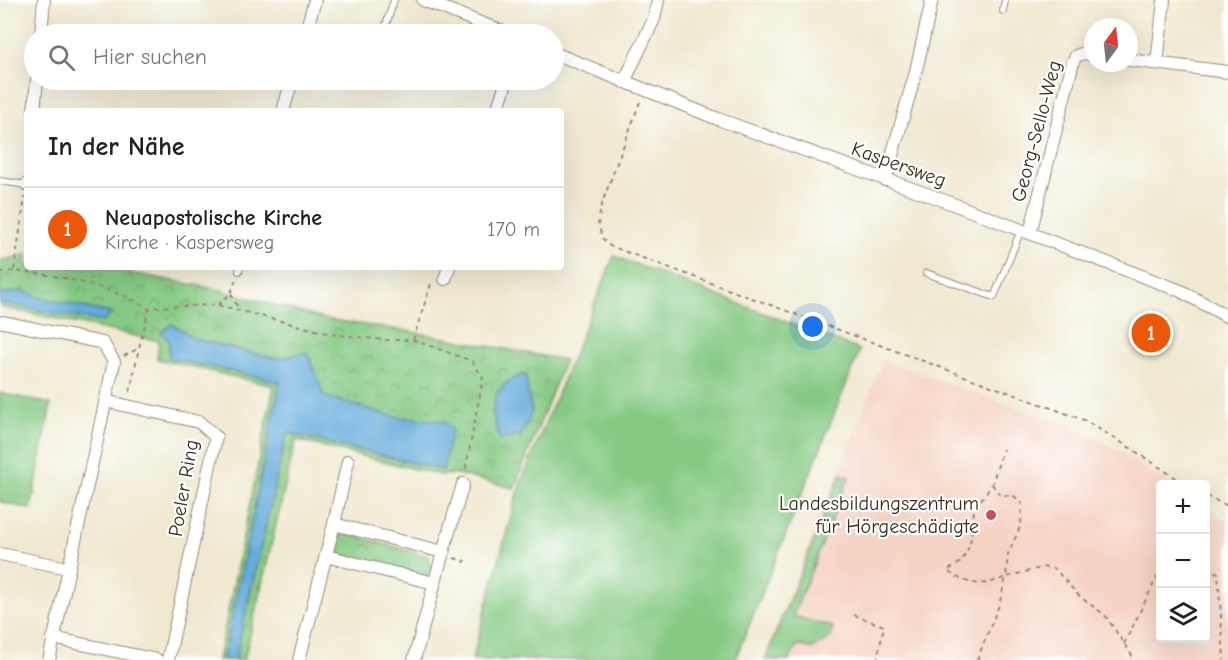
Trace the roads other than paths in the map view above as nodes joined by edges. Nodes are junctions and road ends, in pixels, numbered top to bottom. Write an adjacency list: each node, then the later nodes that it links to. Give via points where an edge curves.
1 (44, 0): 10 (street)
2 (315, 0): 11 (street)
3 (394, 0): 12 (lane)
4 (423, 0): 13 (street)
5 (658, 0): 19 (street, via 654,19)
6 (932, 0): 26 (street)
7 (1005, 0): 9 (lane)
8 (1164, 0): 17 (street)
9 (1003, 11)
10 (42, 24)
11 (308, 24)
12 (386, 24)
13 (483, 24)
14 (1084, 53): 29 (street, Georg-Sello-Weg, via 1073,62)
15 (564, 57): 19 (street, Kaspersweg)
16 (1138, 61): 17 (street)
17 (1157, 63): 18 (street)
18 (1228, 72)
19 (624, 82): 26 (street, Kaspersweg)
20 (36, 90): 23 (street)
21 (289, 90): 24 (street)
22 (504, 90): 25 (street)
23 (34, 108)
24 (284, 108)
25 (498, 108)
26 (885, 180): 29 (street, Kaspersweg)
27 (0, 181): 28 (lane)
28 (24, 185)
29 (1025, 231): 30 (lane, via 994,297); 31 (street, Kaspersweg, via 1181,291)
30 (926, 273)
31 (1228, 317)
32 (3, 322): 33 (street, via 103,343 114,362)
33 (105, 401): 40 (street); 45 (street, Poeler Ring, via 199,422 216,437)
34 (348, 461): 36 (street)
35 (463, 484): 37 (street)
36 (334, 524): 37 (street); 39 (street)
37 (443, 552): 41 (street)
38 (0, 554): 40 (street)
39 (326, 556): 41 (street); 46 (street)
40 (68, 568): 42 (street)
41 (434, 583): 47 (street)
42 (53, 638): 43 (street); 44 (street)
43 (49, 660)
44 (157, 660)
45 (168, 660)
46 (299, 660)
47 (414, 660)

